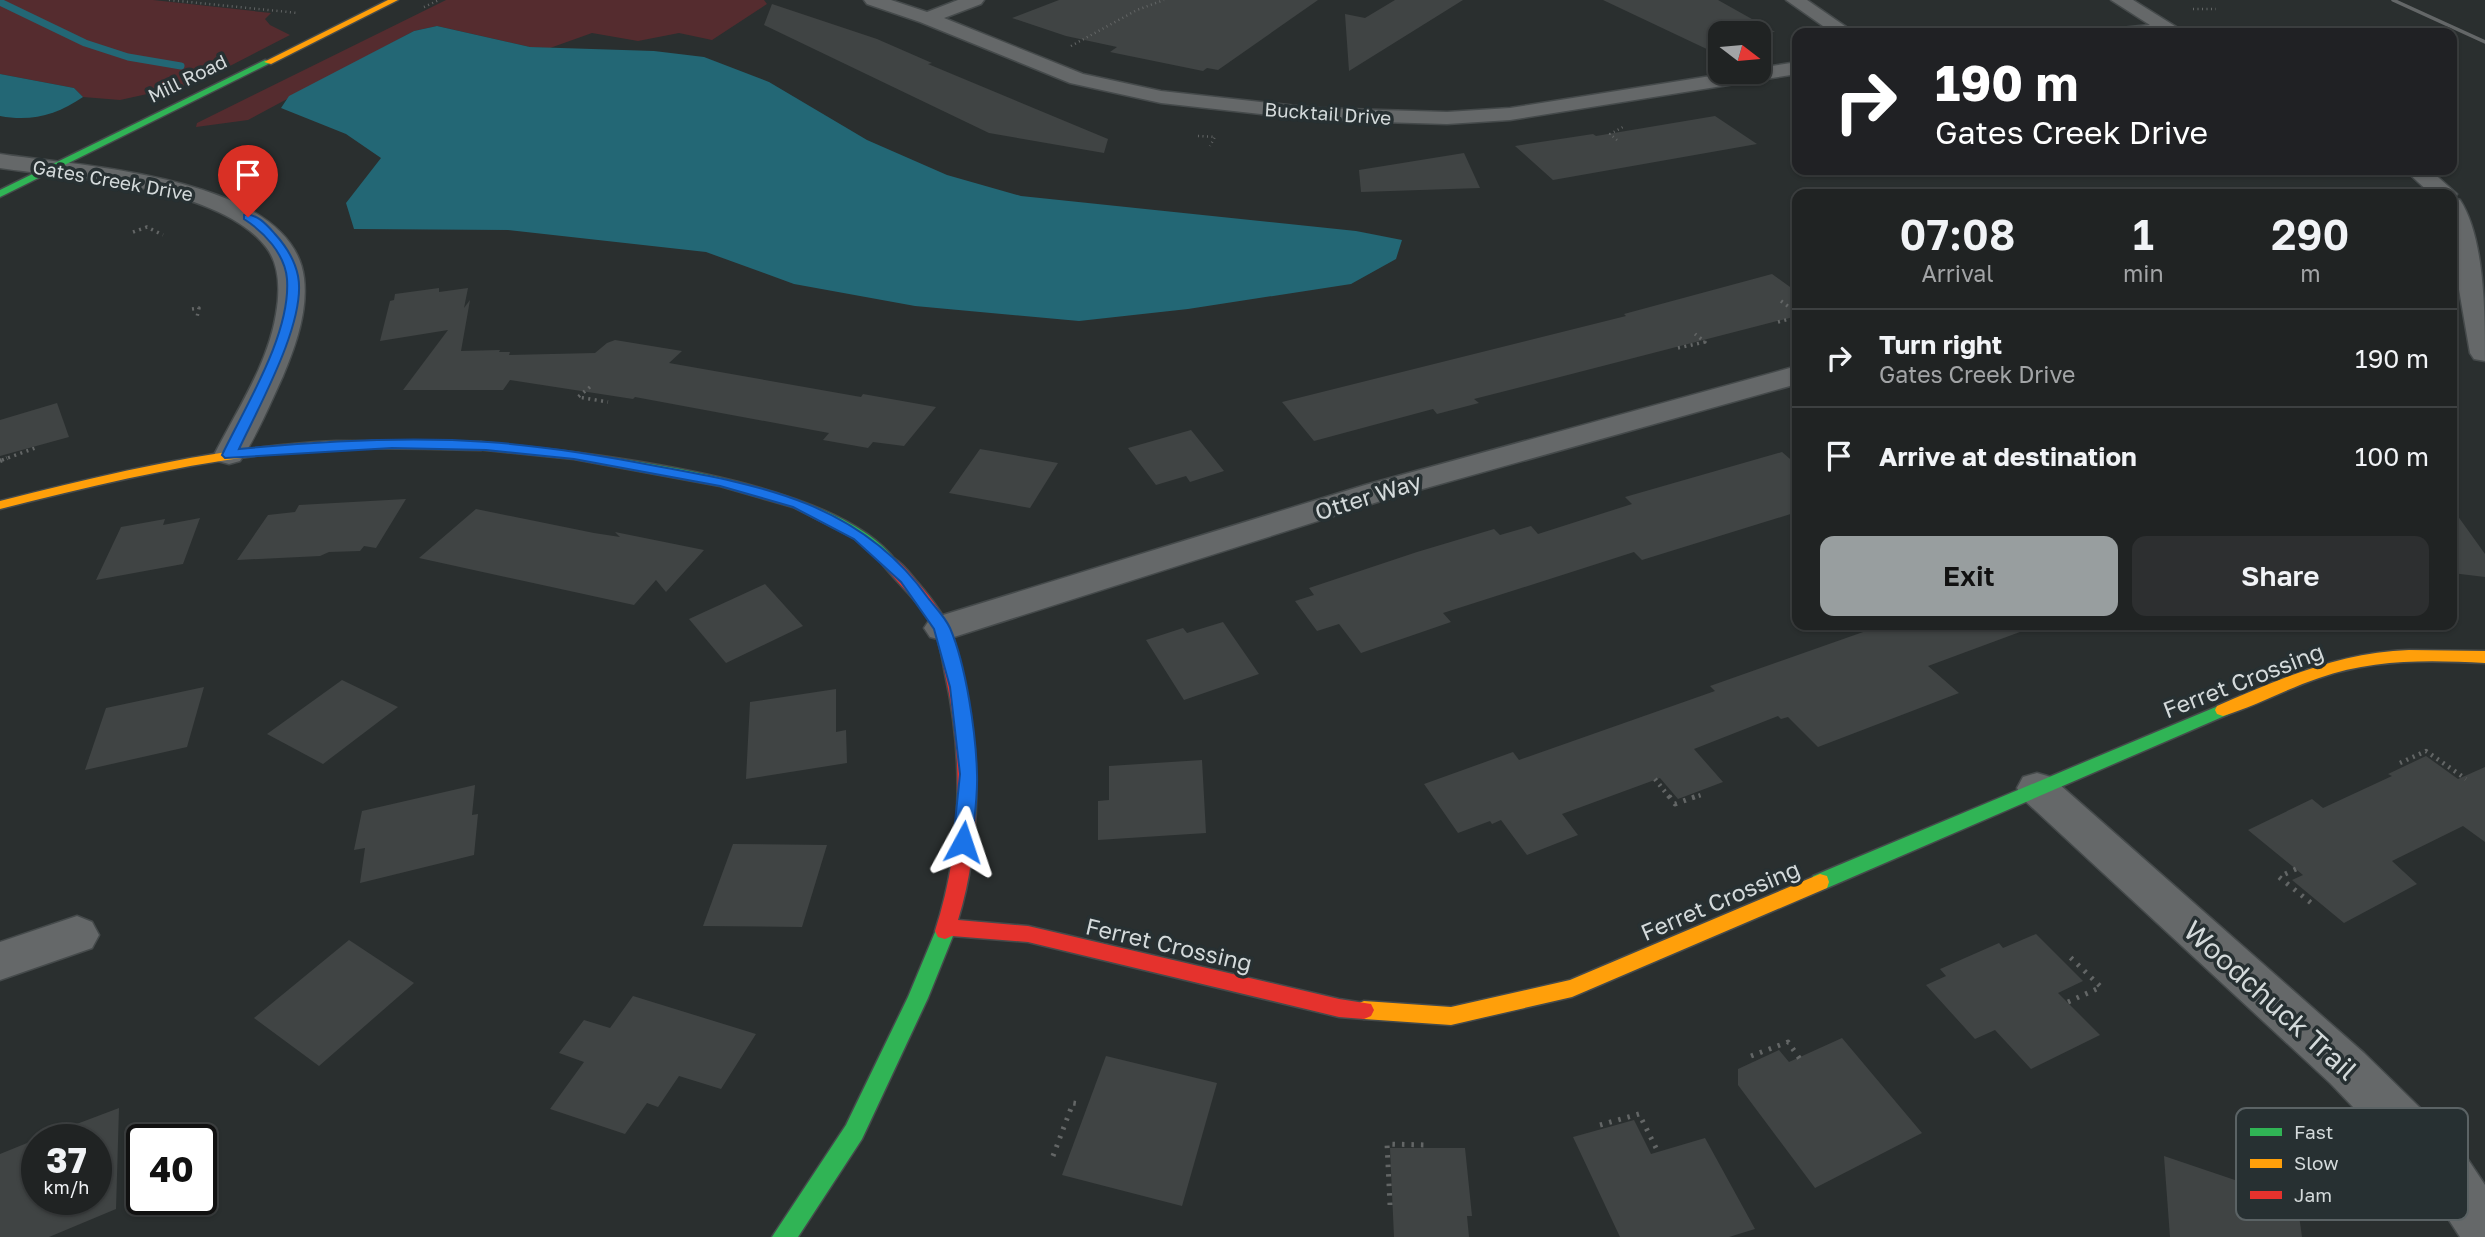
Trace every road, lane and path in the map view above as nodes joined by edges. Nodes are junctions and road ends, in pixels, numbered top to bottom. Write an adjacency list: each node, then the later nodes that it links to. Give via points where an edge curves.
1 (169, 0): 10 (path)
2 (394, 0): 21 (street, Mill Road)
3 (873, 0): 11 (street, Bucktail Drive)
4 (975, 0): 11 (street)
5 (1164, 0): 14 (path)
6 (1795, 0): 12 (street)
7 (2120, 0): 13 (street)
8 (2184, 4): 9 (path, via 2194,10)
9 (2216, 9)
10 (307, 14)
11 (927, 18): 15 (street, Bucktail Drive, via 1045,68 1116,89 1219,104 1380,118 1510,114)
12 (1837, 28)
13 (2166, 28)
14 (1068, 48)
15 (1792, 69)
16 (1630, 122): 18 (path, via 1610,134)
17 (1198, 136): 19 (path, via 1215,137)
18 (1617, 140)
19 (1210, 146)
20 (0, 161): 21 (street, Gates Creek Drive)
21 (51, 169): 24 (street, Mill Road); 42 (street, Gates Creek Drive, via 197,194 234,208 279,245 293,277 290,313 276,355)
22 (2422, 175): 23 (street)
23 (2439, 189)
24 (0, 194)
25 (2457, 215): 37 (street)
26 (133, 232): 27 (path, via 147,226)
27 (163, 235)
28 (1781, 301): 30 (path)
29 (192, 309): 31 (path, via 199,308)
30 (1792, 311)
31 (197, 317)
32 (1792, 317): 33 (path)
33 (1778, 322)
34 (1695, 334): 36 (path, via 1704,342)
35 (2457, 347): 37 (street)
36 (1678, 348)
37 (2484, 353)
38 (1792, 376): 45 (street, Otter Way, via 1376,492)
39 (590, 387): 40 (path, via 579,397)
40 (608, 402)
41 (38, 447): 43 (path)
42 (229, 455): 44 (street); 45 (street, via 367,445 486,446 574,455 722,482 798,504 859,535 906,578)
43 (0, 461)
44 (0, 505)
45 (942, 628): 54 (street, via 958,687 968,774 961,871)
46 (2485, 657): 50 (street, Ferret Crossing, via 2367,659 2296,679)
47 (2400, 764): 49 (path, via 2426,751)
48 (1655, 779): 51 (path, via 1675,804)
49 (2466, 779)
50 (2037, 788): 54 (street, Ferret Crossing, via 1572,988 1451,1016 1339,1008 1028,934); 62 (street, Woodchuck Trail)
51 (1704, 794)
52 (2296, 869): 53 (path, via 2279,877)
53 (2316, 907)
54 (947, 927): 70 (street, via 854,1132)
55 (77, 935): 57 (street)
56 (2069, 956): 58 (path, via 2101,987)
57 (0, 961)
58 (2068, 1002)
59 (1751, 1056): 60 (path, via 1788,1042)
60 (1802, 1062)
61 (1080, 1104): 66 (path, via 1073,1103)
62 (2387, 1108)
63 (1600, 1125): 65 (path, via 1639,1114)
64 (1427, 1145): 68 (path, via 1387,1144)
65 (1658, 1152)
66 (1053, 1156)
67 (2468, 1204): 69 (street, Woodchuck Trail)
68 (1390, 1205)
69 (2485, 1230)
70 (784, 1237)

